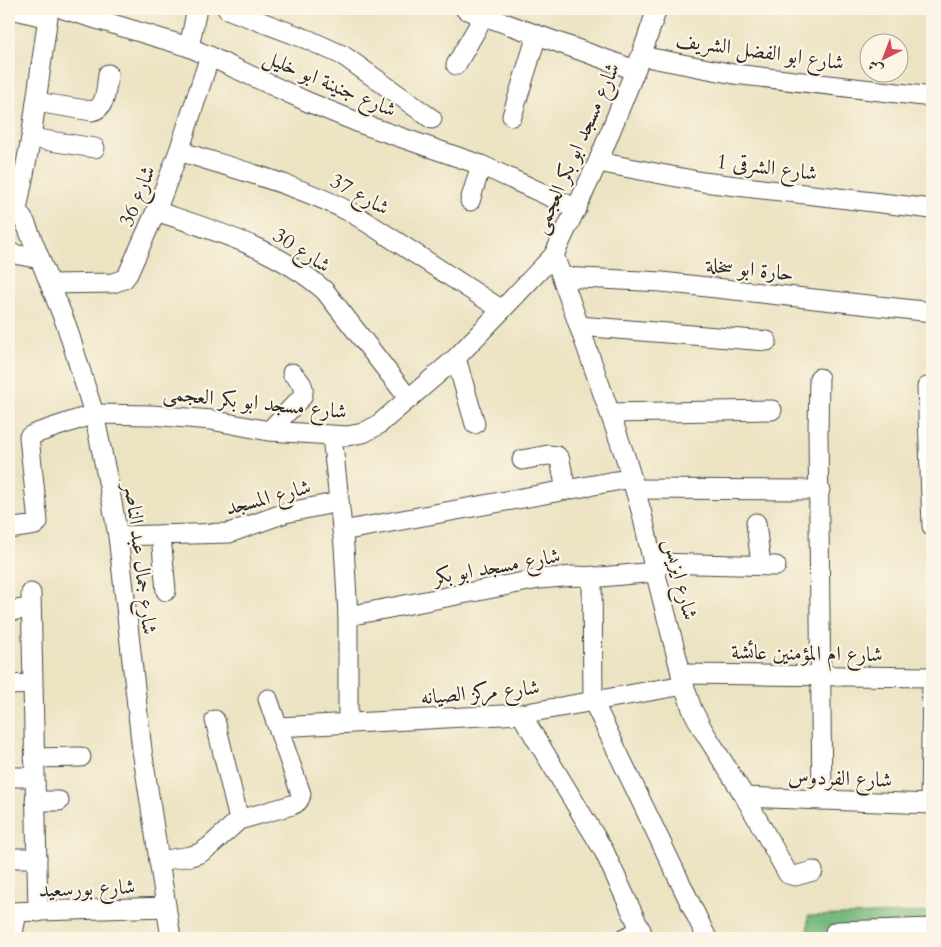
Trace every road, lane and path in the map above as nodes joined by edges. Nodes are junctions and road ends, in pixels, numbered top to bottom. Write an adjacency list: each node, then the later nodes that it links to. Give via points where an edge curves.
1 (12, 9): 6 (street, شارع جنينة ابو خليل)
2 (197, 9): 9 (street)
3 (227, 9): 17 (street, via 344,56)
4 (465, 9): 7 (street, شارع ابو الفضل الشريف)
5 (657, 9): 11 (street, شارع مسجد ابو بكر العجمى)
6 (53, 12): 9 (street, شارع جنينة ابو خليل); 15 (street)
7 (484, 16): 8 (street, شارع ابو الفضل الشريف); 12 (street)
8 (537, 35): 11 (street, شارع ابو الفضل الشريف); 16 (street)
9 (189, 47): 10 (street, شارع جنينة ابو خليل)
10 (210, 56): 20 (street, شارع 36); 22 (street, شارع جنينة ابو خليل, via 362,124)
11 (638, 63): 14 (street, شارع ابو الفضل الشريف); 21 (street, شارع مسجد ابو بكر العجمى)
12 (456, 66)
13 (108, 74): 15 (street, via 103,103 97,110)
14 (932, 96)
15 (36, 102): 18 (street)
16 (512, 116)
17 (432, 119)
18 (31, 138): 19 (street); 24 (street)
19 (95, 148)
20 (179, 151): 27 (street, شارع 36); 33 (street, شارع 37, via 284,183 331,202)
21 (598, 162): 25 (street, شارع مسجد ابو بكر العجمى); 26 (street, شارع الشرقى 1, via 703,182)
22 (482, 165): 23 (street); 25 (street, شارع جنينة ابو خليل)
23 (470, 201)
24 (13, 206): 30 (street, شارع جمال عبد الناصر, via 26,224)
25 (577, 209): 29 (street, شارع مسجد ابو بكر العجمى)
26 (932, 210)
27 (156, 211): 32 (street, شارع 36, via 124,279 113,283); 41 (street, شارع 30, via 258,248 312,279 325,291)
28 (9, 253): 30 (street)
29 (554, 255): 31 (street, شارع ايزيس); 33 (street, شارع مسجد ابو بكر العجمى)
30 (40, 259): 32 (street, شارع جمال عبد الناصر)
31 (562, 277): 34 (street, حارة ابو سخلة, via 662,282); 35 (street, شارع ايزيس)
32 (50, 284): 44 (street, شارع جمال عبد الناصر)
33 (502, 310): 37 (street, شارع مسجد ابو بكر العجمى)
34 (932, 312)
35 (579, 326): 36 (street); 43 (street, شارع ايزيس)
36 (766, 341)
37 (456, 358): 41 (street, شارع مسجد ابو بكر العجمى); 45 (street)
38 (292, 373): 46 (street, via 303,384 302,398)
39 (819, 378): 51 (street)
40 (927, 387): 54 (street)
41 (409, 399): 47 (street, شارع مسجد ابو بكر العجمى, via 363,433)
42 (772, 410): 43 (street)
43 (610, 413): 49 (street, شارع ايزيس)
44 (94, 414): 46 (street, شارع مسجد ابو بكر العجمى, via 211,420); 55 (street, شارع مسجد ابو بكر العجمى, via 29,437 38,522); 58 (street, شارع جمال عبد الناصر)
45 (475, 424)
46 (269, 431): 47 (street, شارع مسجد ابو بكر العجمى)
47 (332, 436): 52 (street)
48 (522, 460): 50 (street, via 557,456)
49 (633, 484): 50 (street); 51 (street); 59 (street, شارع ايزيس)
50 (566, 490): 56 (street)
51 (820, 490): 64 (street)
52 (339, 502): 56 (street); 57 (street, شارع المسجد, via 285,513 229,533)
53 (756, 523): 59 (street, شارع مسجد ابو بكر, via 769,566)
54 (932, 526)
55 (9, 529)
56 (342, 531): 63 (street)
57 (161, 534): 58 (street, شارع المسجد); 61 (street)
58 (118, 536): 87 (street, شارع جمال عبد الناصر, via 142,750)
59 (654, 567): 60 (street, شارع مسجد ابو بكر); 66 (street, شارع ايزيس)
60 (592, 576): 63 (street, شارع مسجد ابو بكر, via 539,579); 70 (street)
61 (166, 592)
62 (9, 611): 67 (street, via 31,601)
63 (348, 616): 73 (street)
64 (821, 675): 65 (street, شارع ام المؤمنين عائشة); 66 (street, شارع ام المؤمنين عائشة); 80 (street)
65 (932, 679): 83 (street)
66 (682, 680): 70 (street, شارع مركز الصيانه); 79 (street, شارع ايزيس, via 703,730)
67 (32, 684): 68 (street); 76 (street)
68 (9, 685)
69 (268, 699): 74 (street)
70 (593, 701): 71 (street, شارع مركز الصيانه); 96 (street)
71 (522, 714): 73 (street, شارع مركز الصيانه); 93 (street, via 604,851)
72 (214, 720): 84 (street)
73 (348, 723): 74 (street, شارع مركز الصيانه)
74 (278, 727): 84 (street, via 300,799 292,805)
75 (81, 756): 76 (street)
76 (34, 758): 78 (street)
77 (9, 777): 78 (street)
78 (34, 777): 81 (street)
79 (745, 797): 80 (street, شارع الفردوس); 88 (street, شارع ايزيس, via 788,874 795,876)
80 (822, 800): 83 (street, شارع الفردوس)
81 (35, 801): 82 (street); 86 (street)
82 (59, 801)
83 (931, 804)
84 (239, 820): 87 (street, via 200,852)
85 (9, 858): 86 (street)
86 (37, 858): 91 (street)
87 (159, 861): 89 (street, شارع جمال عبد الناصر)
88 (813, 871)
89 (166, 907): 91 (street, شارع بورسعيد); 95 (street, شارع جمال عبد الناصر)
90 (13, 912): 91 (street, شارع بورسعيد); 94 (street)
91 (38, 912)
92 (932, 928): 97 (street, via 838,931)
93 (636, 936)
94 (12, 938)
95 (171, 938)
96 (707, 938)
97 (834, 938)

